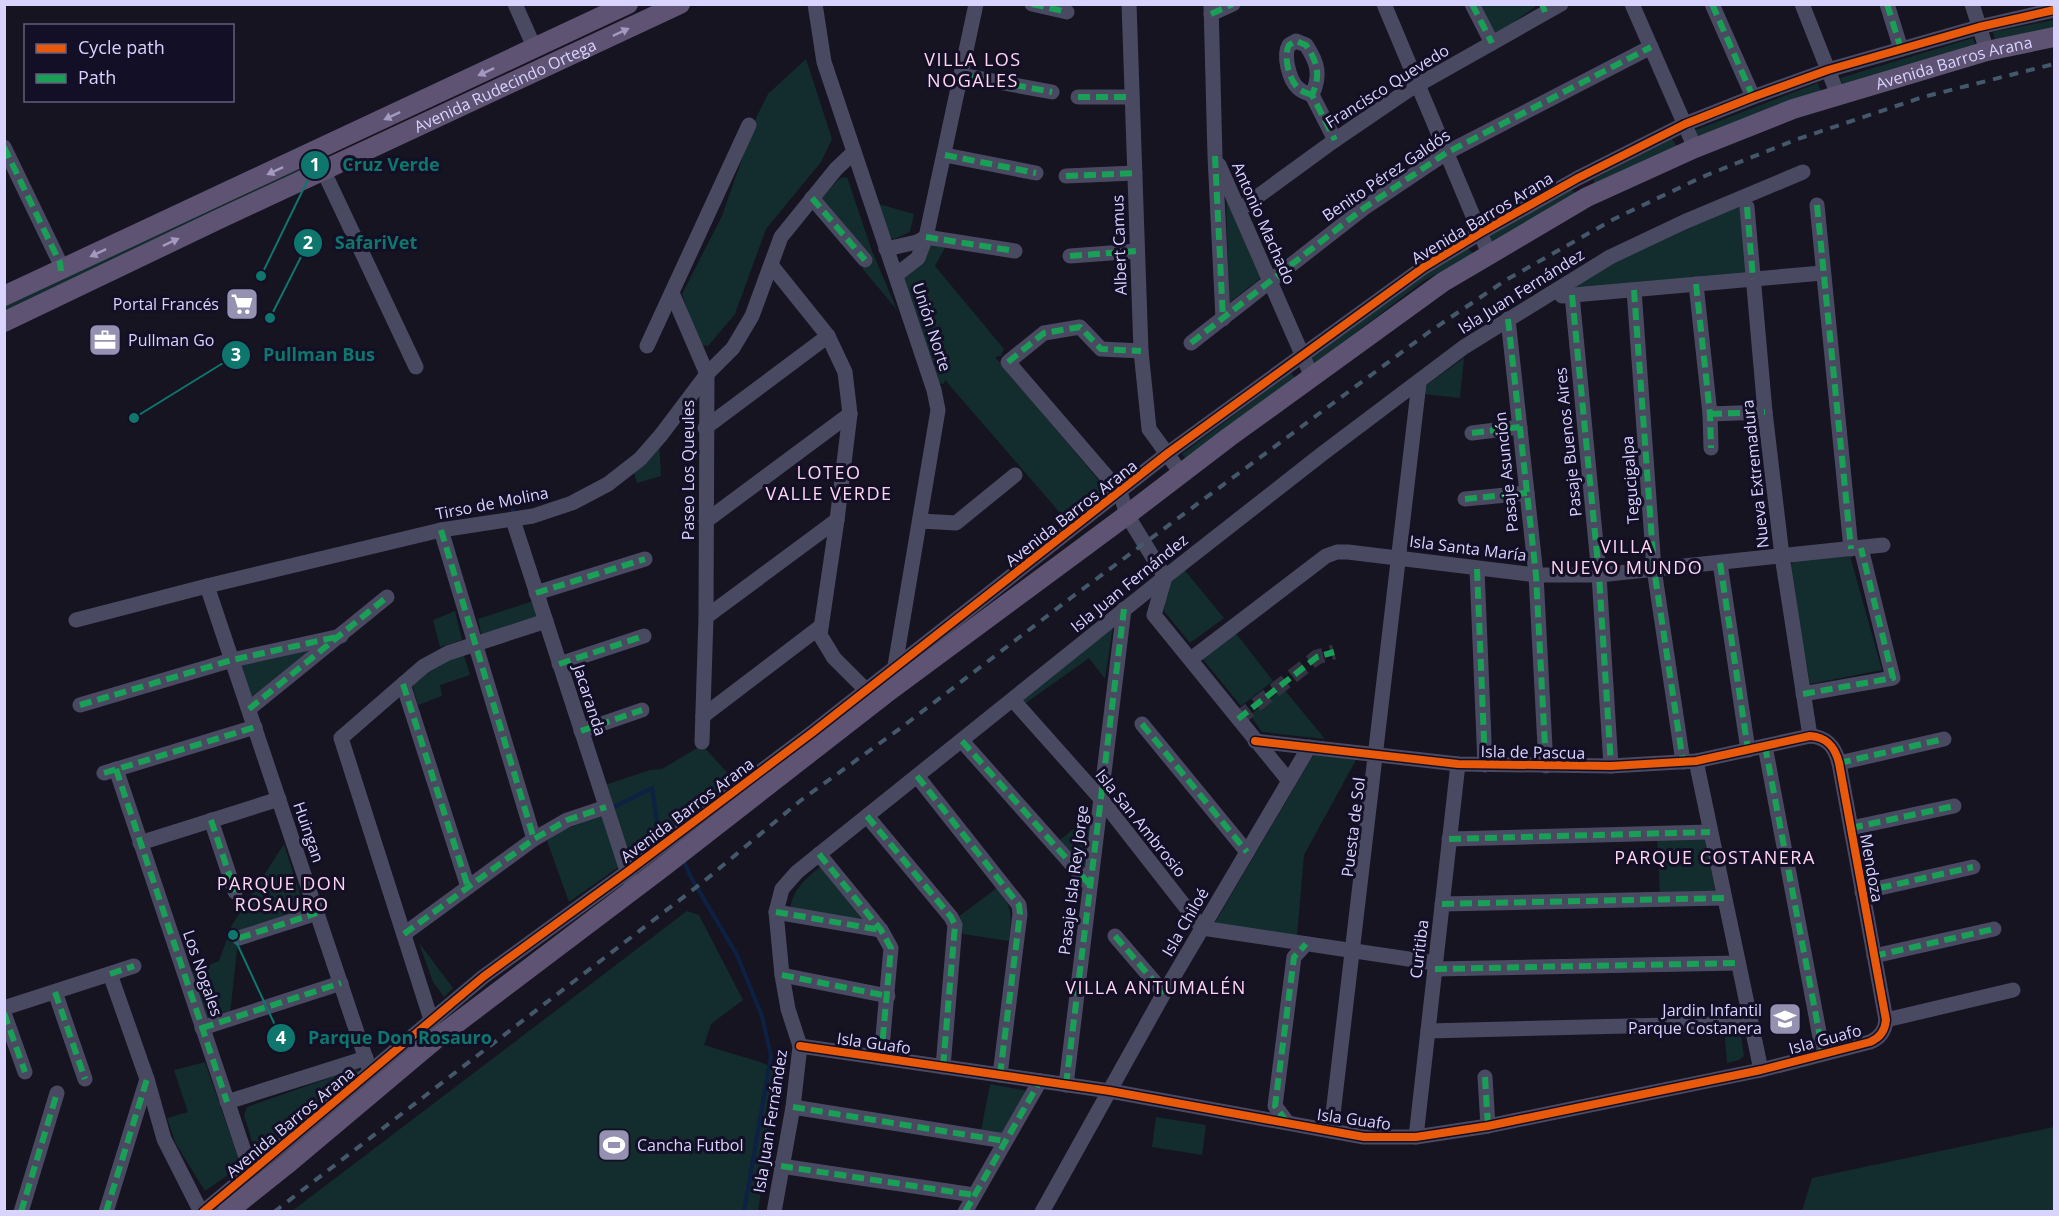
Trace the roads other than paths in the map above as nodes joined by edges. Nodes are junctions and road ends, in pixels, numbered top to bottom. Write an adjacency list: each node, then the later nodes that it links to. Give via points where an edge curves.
1 (515, 4): 26 (street, Avenida Rudecindo Ortega)
2 (628, 4): 26 (main road, Avenida Rudecindo Ortega)
3 (680, 4): 30 (main road, Avenida Rudecindo Ortega, one-way to 3)
4 (816, 4): 44 (street, Unión Norte, via 824,62)
5 (976, 4): 29 (street)
6 (1032, 4): 20 (street)
7 (1129, 4): 35 (street, Albert Camus)
8 (1233, 4): 19 (street)
9 (1384, 4): 31 (street)
10 (1472, 4): 23 (street)
11 (1561, 4): 18 (street, Francisco Quevedo)
12 (1632, 4): 24 (street)
13 (1712, 4): 36 (street)
14 (1802, 4): 28 (street)
15 (1887, 4): 25 (street)
16 (1972, 4): 21 (street)
17 (2054, 7): 21 (street, Avenida Barros Arana)
18 (1544, 8): 23 (street, Francisco Quevedo)
19 (1211, 9): 47 (street, Antonio Machado)
20 (1067, 12)
21 (1979, 27): 25 (street, Avenida Barros Arana); 27 (street)
22 (2055, 37): 27 (main road, Avenida Barros Arana)
23 (1492, 43): 31 (street, Francisco Quevedo)
24 (1651, 46): 38 (street); 45 (street, Benito Pérez Galdós)
25 (1901, 48): 28 (street, Avenida Barros Arana)
26 (535, 49): 30 (main road, via 527,71); 40 (main road, Avenida Rudecindo Ortega, one-way to 40)
27 (1987, 51): 34 (main road, Avenida Barros Arana)
28 (1828, 70): 34 (street); 36 (street, Avenida Barros Arana)
29 (961, 75): 32 (street); 46 (street)
30 (511, 84): 48 (main road, Avenida Rudecindo Ortega)
31 (1419, 85): 41 (street, Francisco Quevedo); 45 (street)
32 (1052, 92)
33 (1312, 95): 41 (street)
34 (1838, 95): 43 (main road, Avenida Barros Arana)
35 (1132, 97): 37 (street); 51 (street, Albert Camus)
36 (1753, 97): 38 (street, Avenida Barros Arana)
37 (1078, 98)
38 (1685, 124): 43 (street); 53 (street, Avenida Barros Arana)
39 (749, 125): 75 (street)
40 (346, 137): 48 (main road); 68 (main road, Avenida Rudecindo Ortega, one-way to 68)
41 (1335, 140): 58 (street, Francisco Quevedo)
42 (4, 147): 68 (street)
43 (1695, 148): 54 (main road, Avenida Barros Arana)
44 (854, 152): 55 (street, Tirso de Molina); 61 (street, Unión Norte)
45 (1446, 153): 59 (street); 72 (street, Benito Pérez Galdós, via 1364,208)
46 (945, 154): 50 (street); 60 (street)
47 (1215, 156): 58 (street, Antonio Machado); 80 (street)
48 (324, 171): 81 (main road, Avenida Rudecindo Ortega, one-way to 48); 87 (street)
49 (1803, 172): 78 (street, Isla Juan Fernández, via 1610,257)
50 (1036, 173)
51 (1135, 174): 52 (street); 63 (street, Albert Camus)
52 (1066, 176)
53 (1578, 178): 54 (street, Avenida Barros Arana); 59 (street, Avenida Barros Arana)
54 (1587, 197): 64 (main road, Avenida Barros Arana)
55 (812, 198): 66 (street); 67 (street, Tirso de Molina, via 781,237)
56 (1817, 205): 69 (street)
57 (1747, 207): 71 (street, Nueva Extremadura)
58 (1239, 210): 72 (street, Antonio Machado)
59 (1480, 232): 64 (street); 86 (street, Avenida Barros Arana, via 1424,267)
60 (926, 237): 61 (street); 62 (street); 70 (street, via 918,258)
61 (886, 249): 70 (street, Unión Norte)
62 (1015, 251)
63 (1137, 251): 65 (street); 85 (street, Albert Camus)
64 (1489, 254): 89 (main road, Avenida Barros Arana, via 1443,282)
65 (1070, 256)
66 (865, 260)
67 (771, 265): 82 (street); 88 (street, Tirso de Molina, via 743,333)
68 (61, 271): 77 (main road, Avenida Rudecindo Ortega)
69 (1822, 273): 71 (street); 111 (street)
70 (896, 275): 107 (street, Unión Norte, via 938,410)
71 (1753, 279): 73 (street); 91 (street, Nueva Extremadura)
72 (1270, 281): 80 (street, Benito Pérez Galdós); 86 (street, Antonio Machado)
73 (1696, 284): 74 (street); 93 (street)
74 (1634, 290): 76 (street); 117 (street, Tegucigalpa)
75 (672, 293): 84 (street); 88 (street, Paseo Los Queules)
76 (1572, 295): 78 (street); 119 (street, Pasaje Buenos Aires)
77 (4, 296)
78 (1544, 298): 79 (street, Isla Juan Fernández)
79 (1508, 319): 90 (street, Isla Juan Fernández); 94 (street, Pasaje Asunción)
80 (1223, 320): 83 (street, Benito Pérez Galdós)
81 (4, 321)
82 (828, 336): 92 (street, via 845,372); 95 (street)
83 (1191, 343)
84 (647, 346)
85 (1141, 351): 98 (street, Albert Camus, via 1149,429); 101 (street, via 1101,350 1080,327 1044,333 1008,362)
86 (1302, 355): 89 (street, Antonio Machado); 98 (street, Avenida Barros Arana)
87 (416, 368)
88 (707, 374): 95 (street, Paseo Los Queules); 105 (street, Tirso de Molina, via 661,435 624,472 572,503)
89 (1312, 377): 99 (main road, Avenida Barros Arana)
90 (1419, 382): 113 (street, Puesta de Sol); 120 (street, Isla Juan Fernández)
91 (1765, 412): 93 (street); 112 (street, Nueva Extremadura)
92 (850, 414): 106 (street); 108 (street)
93 (1710, 414): 97 (street)
94 (1520, 427): 96 (street); 102 (street, Pasaje Asunción)
95 (705, 428): 108 (street, Paseo Los Queules)
96 (1472, 433)
97 (1711, 448)
98 (1168, 453): 99 (street, Albert Camus); 101 (street, Avenida Barros Arana)
99 (1181, 473): 104 (main road, Avenida Barros Arana)
100 (1016, 475): 107 (street, via 956,523)
101 (1120, 492): 104 (street); 133 (street, Avenida Barros Arana)
102 (1527, 493): 103 (street); 118 (street, Pasaje Asunción)
103 (1466, 499)
104 (1127, 515): 120 (street); 138 (main road, Avenida Barros Arana)
105 (513, 520): 109 (street, Tirso de Molina); 122 (street, Jacaranda)
106 (837, 520): 125 (street); 128 (street)
107 (920, 521): 131 (street, Unión Norte)
108 (706, 522): 125 (street, Paseo Los Queules)
109 (441, 530): 121 (street, Tirso de Molina); 132 (street)
110 (1883, 545): 111 (street, Isla Santa María)
111 (1856, 548): 112 (street, Isla Santa María); 139 (street, via 1893,678)
112 (1782, 556): 115 (street, Isla Santa María); 139 (street, Nueva Extremadura)
113 (1399, 558): 116 (street, Isla Santa María); 134 (street, Isla Santa María, via 1331,554); 156 (street, Puesta de Sol)
114 (645, 559): 122 (street)
115 (1720, 563): 117 (street, Isla Santa María); 155 (street)
116 (1477, 569): 118 (street, Isla Santa María); 160 (street)
117 (1654, 569): 119 (street, Isla Santa María); 157 (street, Tegucigalpa)
118 (1536, 575): 119 (street, Isla Santa María); 161 (street, Pasaje Asunción)
119 (1599, 575): 162 (street, Pasaje Buenos Aires)
120 (1165, 577): 124 (street, Isla Juan Fernández); 134 (street, via 1154,615)
121 (207, 586): 126 (street, Tirso de Molina); 135 (street, Huingan)
122 (536, 593): 127 (street, Jacaranda)
123 (387, 597): 129 (street)
124 (1124, 609): 140 (street, Isla Juan Fernández); 166 (street, Pasaje Isla Rey Jorge)
125 (706, 617): 144 (street, Paseo Los Queules)
126 (76, 620)
127 (546, 621): 132 (street); 136 (street, Jacaranda)
128 (820, 627): 138 (street, via 825,645 843,666); 144 (street)
129 (341, 636): 135 (street); 142 (street)
130 (644, 636): 136 (street)
131 (899, 639): 133 (street, via 915,646); 138 (street, Unión Norte)
132 (475, 644): 137 (street, via 448,652); 173 (street)
133 (925, 645): 138 (street, Avenida Barros Arana)
134 (1191, 659): 151 (street)
135 (232, 660): 141 (street); 142 (street, Huingan)
136 (559, 664): 147 (street, Jacaranda)
137 (403, 684): 181 (street); 191 (street, via 341,738)
138 (886, 685): 179 (main road, Avenida Barros Arana)
139 (1803, 694): 148 (street, Nueva Extremadura)
140 (1013, 700): 150 (street, Isla Juan Fernández); 166 (street, Isla San Ambrosio)
141 (80, 705)
142 (249, 709): 146 (street, Huingan)
143 (642, 711): 147 (street)
144 (703, 716): 152 (street, Paseo Los Queules)
145 (1142, 724): 176 (street)
146 (255, 727): 165 (street, Huingan); 175 (street, Los Nogales, via 110,771)
147 (581, 731): 168 (street, Jacaranda)
148 (1810, 736): 153 (street, Isla de Pascua); 158 (street, Mendoza, via 1832,745)
149 (1944, 739): 158 (street)
150 (962, 741): 163 (street, Isla Juan Fernández); 180 (street)
151 (1255, 741): 154 (street, Isla de Pascua); 164 (street)
152 (702, 742)
153 (1766, 746): 155 (street, Isla de Pascua); 215 (street)
154 (1309, 747): 156 (street, Isla de Pascua); 164 (street, Isla Chiloé)
155 (1748, 750): 157 (street, Isla de Pascua)
156 (1375, 754): 159 (street, Isla de Pascua); 195 (street, Puesta de Sol)
157 (1689, 761): 162 (street, Isla de Pascua); 172 (street, Tegucigalpa)
158 (1839, 763): 171 (street, Mendoza)
159 (1458, 764): 160 (street, Isla de Pascua); 174 (street, Curitiba)
160 (1485, 765): 161 (street, Isla de Pascua)
161 (1546, 766): 162 (street, Isla de Pascua)
162 (1611, 766)
163 (917, 776): 169 (street, Isla Juan Fernández); 221 (street, via 1019,905)
164 (1289, 781): 176 (street, Isla Chiloé)
165 (279, 799): 170 (street); 187 (street, Huingan)
166 (1101, 799): 180 (street, Pasaje Isla Rey Jorge); 188 (street, Isla San Ambrosio)
167 (1954, 806): 171 (street)
168 (606, 807): 173 (street, via 567,820); 179 (street, Jacaranda)
169 (867, 816): 177 (street, Isla Juan Fernández); 217 (street, via 955,925)
170 (211, 820): 175 (street); 182 (street)
171 (1851, 828): 183 (street, Mendoza)
172 (1710, 832): 174 (street); 184 (street, Tegucigalpa)
173 (534, 839): 181 (street)
174 (1449, 839): 185 (street, Curitiba)
175 (140, 843): 211 (street, Los Nogales)
176 (1247, 852): 188 (street, Isla Chiloé)
177 (819, 854): 186 (street, Isla Juan Fernández, via 782,889); 190 (street)
178 (1974, 867): 183 (street)
179 (630, 881): 212 (main road, Avenida Barros Arana)
180 (1090, 885): 226 (street, Pasaje Isla Rey Jorge)
181 (468, 887): 191 (street)
182 (235, 892)
183 (1862, 892): 196 (street, Mendoza)
184 (1724, 898): 185 (street); 197 (street, Tegucigalpa)
185 (1442, 904): 199 (street, Curitiba)
186 (776, 912): 190 (street); 201 (street, Isla Juan Fernández)
187 (317, 913): 193 (street); 202 (street, Huingan)
188 (1202, 928): 194 (street); 205 (street, Isla Chiloé)
189 (1994, 929): 196 (street)
190 (881, 930): 206 (street, via 891,948)
191 (404, 934): 212 (street)
192 (1115, 936): 205 (street)
193 (239, 938)
194 (1305, 944): 195 (street); 231 (street, via 1294,957 1275,1106)
195 (1352, 951): 199 (street); 233 (street, Puesta de Sol)
196 (1874, 956): 209 (street, Mendoza)
197 (1738, 963): 199 (street); 210 (street, Tegucigalpa)
198 (134, 966): 200 (street)
199 (1435, 966): 213 (street, Curitiba)
200 (110, 974): 204 (street); 224 (street)
201 (782, 975): 206 (street); 214 (street, Isla Juan Fernández)
202 (341, 983): 211 (street); 220 (street, Huingan)
203 (2013, 990): 209 (street)
204 (55, 992): 207 (street); 223 (street)
205 (1164, 993): 227 (street, Isla Chiloé)
206 (888, 996): 216 (street)
207 (4, 1008)
208 (4, 1013): 219 (street)
209 (1886, 1020): 215 (street, Isla Guafo, via 1883,1032 1875,1040)
210 (1751, 1023): 213 (street); 218 (street, Tegucigalpa)
211 (202, 1028): 229 (street, Los Nogales)
212 (434, 1030): 220 (main road, Avenida Barros Arana)
213 (1428, 1031): 234 (street, Curitiba)
214 (801, 1046): 216 (street, Isla Guafo); 230 (street, Isla Juan Fernández)
215 (1823, 1053): 218 (street, Isla Guafo)
216 (881, 1058): 217 (street, Isla Guafo)
217 (943, 1067): 221 (street, Isla Guafo)
218 (1761, 1070): 232 (street, Isla Guafo)
219 (25, 1071)
220 (371, 1073): 229 (street); 237 (main road, Avenida Barros Arana)
221 (1000, 1075): 225 (street, Isla Guafo)
222 (1485, 1077): 232 (street)
223 (85, 1079)
224 (147, 1079): 240 (street); 241 (street, via 164,1139)
225 (1040, 1081): 226 (street, Isla Guafo); 235 (street)
226 (1066, 1085): 227 (street, Isla Guafo)
227 (1110, 1091): 231 (street, Isla Guafo); 245 (street, Isla Chiloé)
228 (57, 1093): 239 (street)
229 (227, 1102): 237 (street, Los Nogales)
230 (793, 1107): 235 (street); 236 (street, Isla Juan Fernández)
231 (1287, 1122): 233 (street, Isla Guafo)
232 (1488, 1126): 234 (street, Isla Guafo)
233 (1331, 1131): 234 (street, Isla Guafo, via 1381,1138)
234 (1416, 1137)
235 (1005, 1142): 238 (street)
236 (782, 1166): 238 (street); 243 (street, Isla Juan Fernández)
237 (255, 1179): 241 (street, Avenida Barros Arana); 242 (main road, Avenida Barros Arana)
238 (974, 1195): 244 (street)
239 (21, 1212)
240 (106, 1212)
241 (202, 1212)
242 (227, 1212)
243 (774, 1212)
244 (965, 1212)
245 (1042, 1212)

